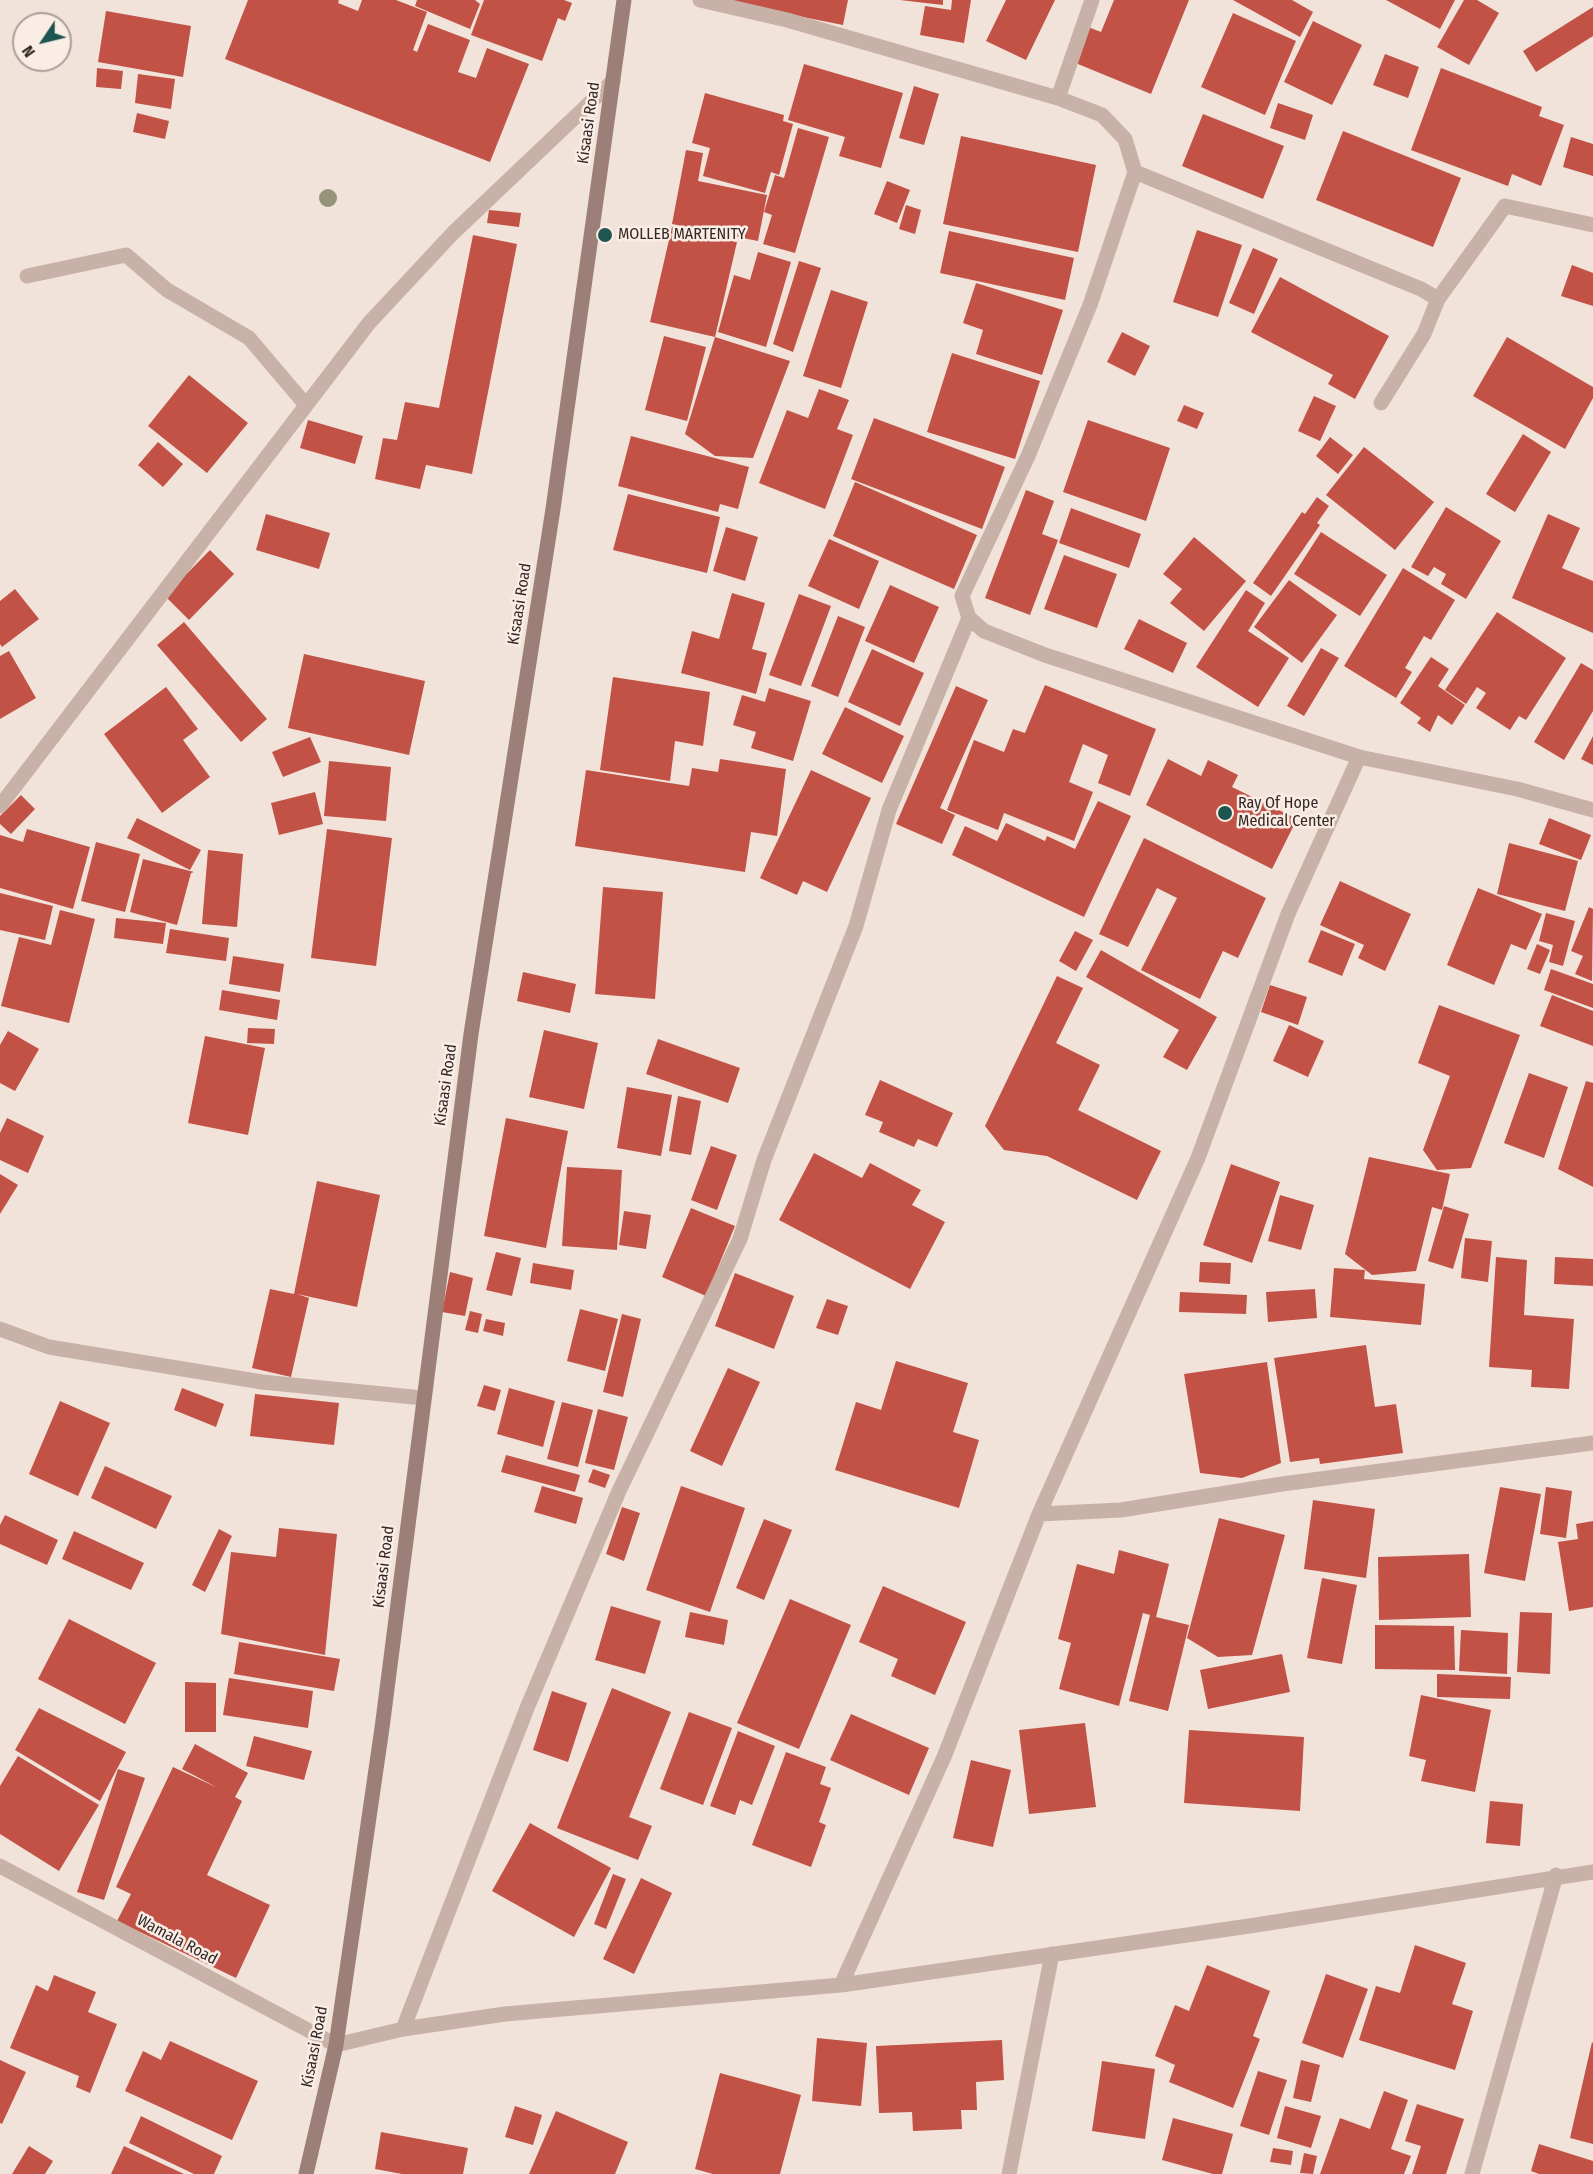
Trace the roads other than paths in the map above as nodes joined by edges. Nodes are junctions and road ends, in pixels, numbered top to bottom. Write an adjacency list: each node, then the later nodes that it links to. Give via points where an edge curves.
1 (624, 0): 4 (main road, Kisaasi Road)
2 (700, 0): 5 (street, via 787,20)
3 (1092, 0): 5 (street)
4 (613, 81): 11 (street, via 453,233 369,323); 17 (main road, Kisaasi Road, via 553,509 471,1034)
5 (1058, 98): 6 (street, via 1102,115 1125,139)
6 (1135, 172): 9 (street); 12 (street, via 1090,304 1037,434 963,596)
7 (1593, 225): 9 (street, via 1505,206)
8 (27, 276): 11 (street, via 126,255 167,290 249,338)
9 (1438, 299): 10 (street, via 1424,334)
10 (1381, 403)
11 (305, 404): 14 (street)
12 (969, 618): 13 (street, via 984,631 1046,655); 25 (street, via 889,810 856,926 764,1160 740,1239 615,1502 527,1708)
13 (1359, 757): 15 (street, via 1517,789); 19 (street, via 1288,914 1198,1158)
14 (0, 806)
15 (1593, 810)
16 (0, 1329): 17 (street, via 49,1347 262,1382)
17 (423, 1398): 26 (main road, Kisaasi Road, via 382,1728)
18 (1593, 1443): 19 (street, via 1121,1510)
19 (1039, 1514): 24 (street, via 944,1757)
20 (0, 1866): 26 (street, Wamala Road)
21 (1593, 1872): 22 (street)
22 (1556, 1875): 23 (street); 29 (street)
23 (1052, 1954): 24 (street); 28 (street)
24 (841, 1985): 25 (street, via 505,2014)
25 (403, 2029): 26 (street)
26 (336, 2045): 27 (main road, Kisaasi Road)
27 (306, 2174)
28 (1009, 2174)
29 (1472, 2174)

